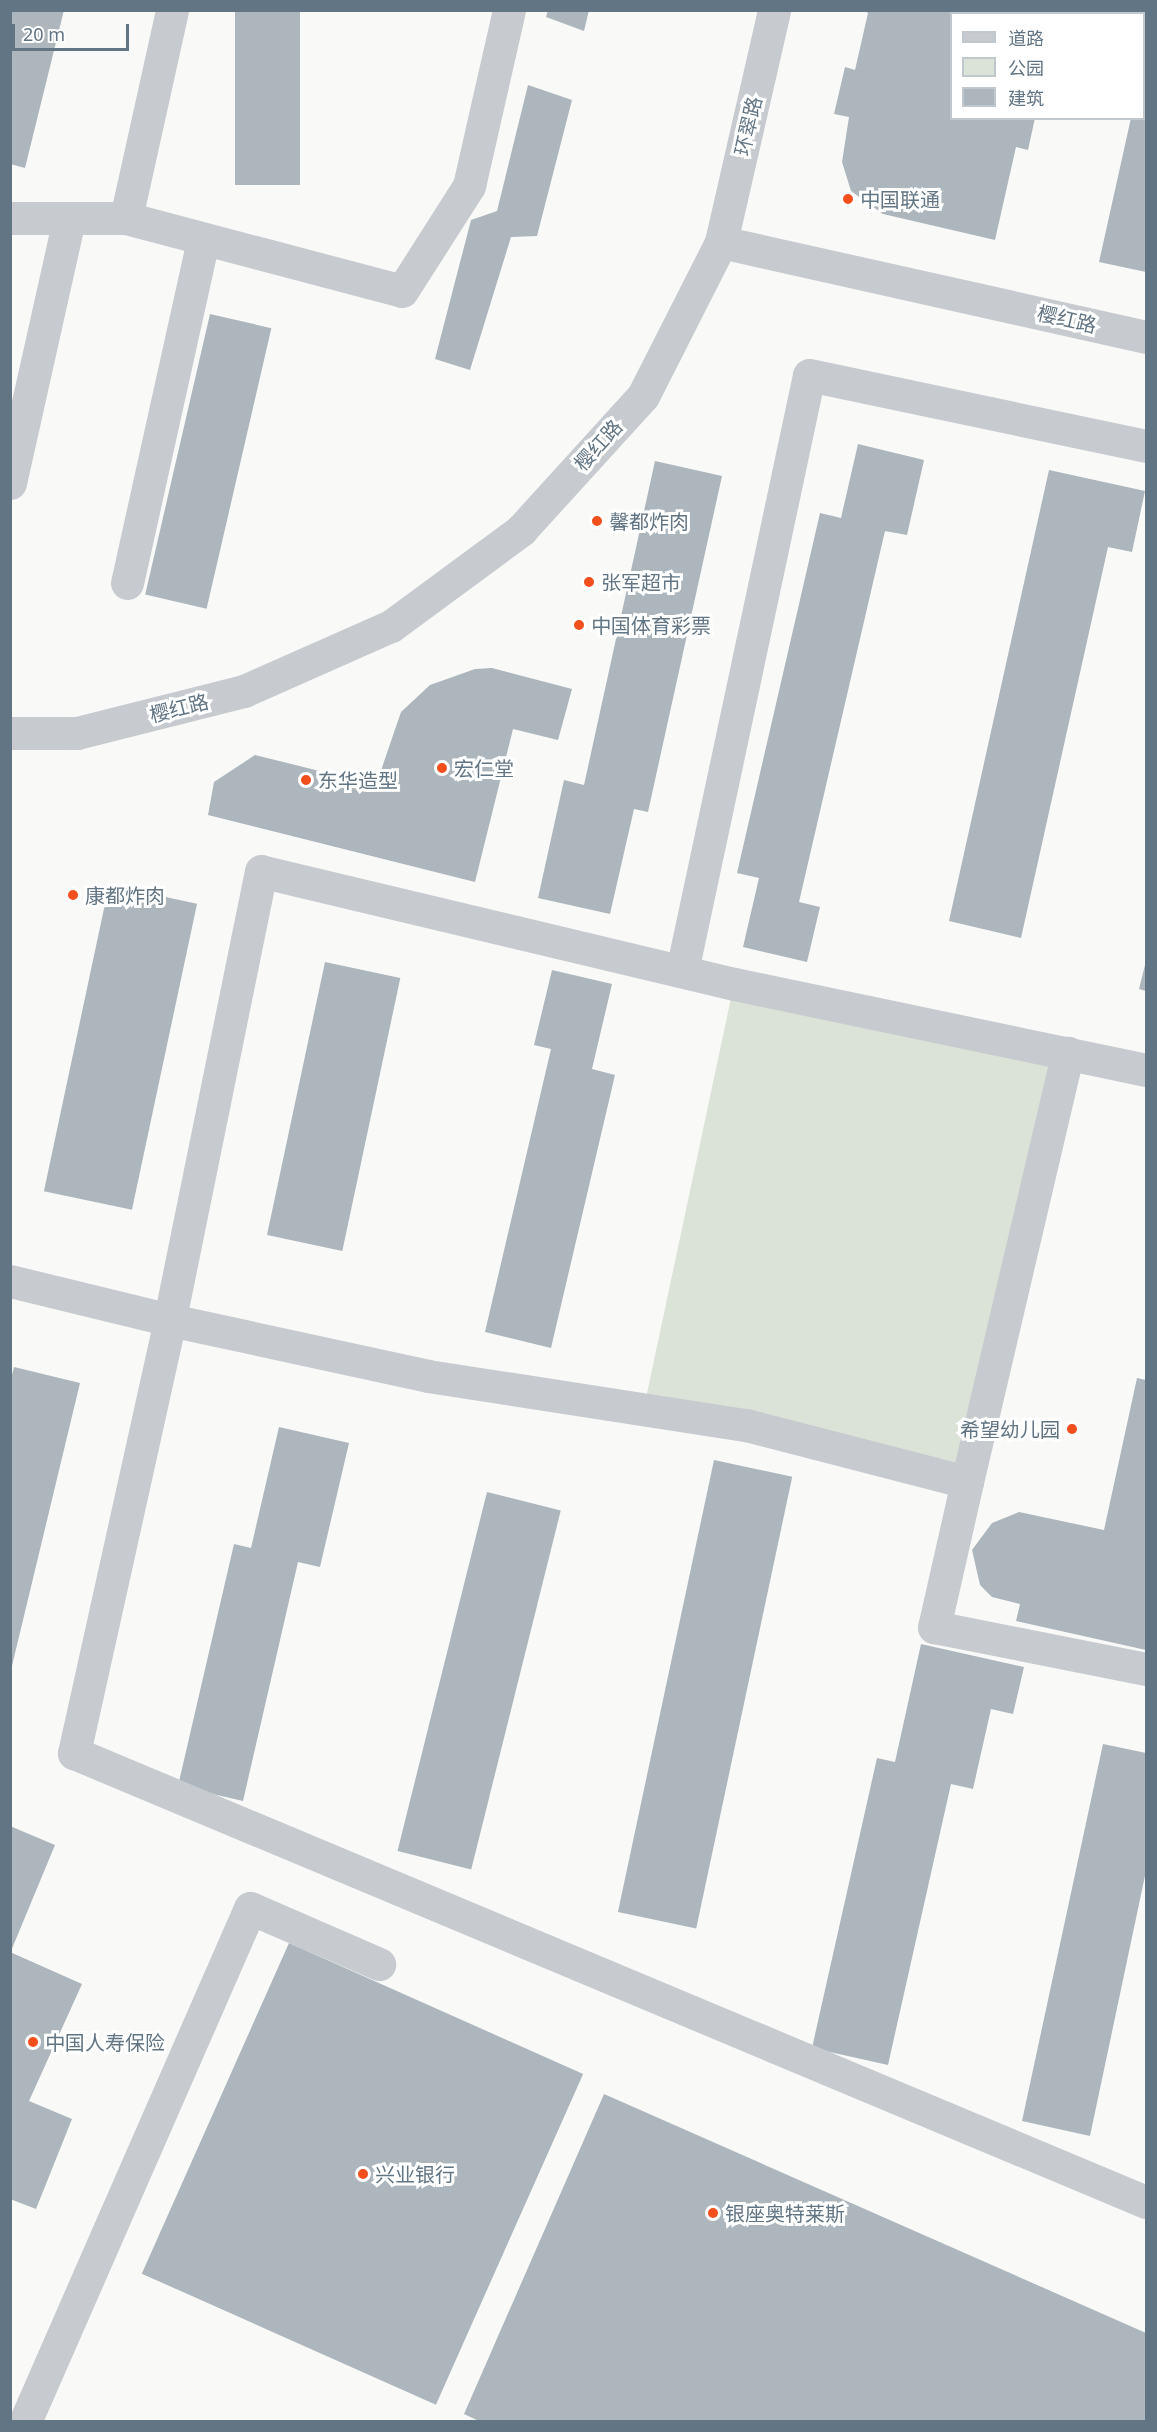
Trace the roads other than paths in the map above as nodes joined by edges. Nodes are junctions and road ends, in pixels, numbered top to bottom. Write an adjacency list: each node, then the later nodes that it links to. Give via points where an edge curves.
1 (172, 10): 6 (street)
2 (509, 10): 7 (street, via 469,186 402,291)
3 (774, 10): 8 (street, 环翠路)
4 (10, 218): 5 (street)
5 (69, 218): 6 (street); 11 (street)
6 (126, 218): 7 (street)
7 (203, 239): 12 (street)
8 (722, 242): 9 (street, 樱红路); 13 (street, 樱红路, via 643,396 521,530 392,626 244,692 77,733)
9 (1146, 337)
10 (1146, 446): 14 (street, via 809,375)
11 (10, 483)
12 (127, 584)
13 (10, 733)
14 (682, 971): 15 (street); 18 (street, via 261,871)
15 (1068, 1053): 16 (street); 19 (street)
16 (1146, 1070)
17 (10, 1281): 18 (street)
18 (170, 1320): 19 (street, via 428,1376 746,1425); 22 (street, via 74,1753)
19 (967, 1482): 20 (street, via 934,1626)
20 (1146, 1669)
21 (379, 1964): 23 (street, via 250,1908)
22 (1146, 2202)
23 (25, 2421)

